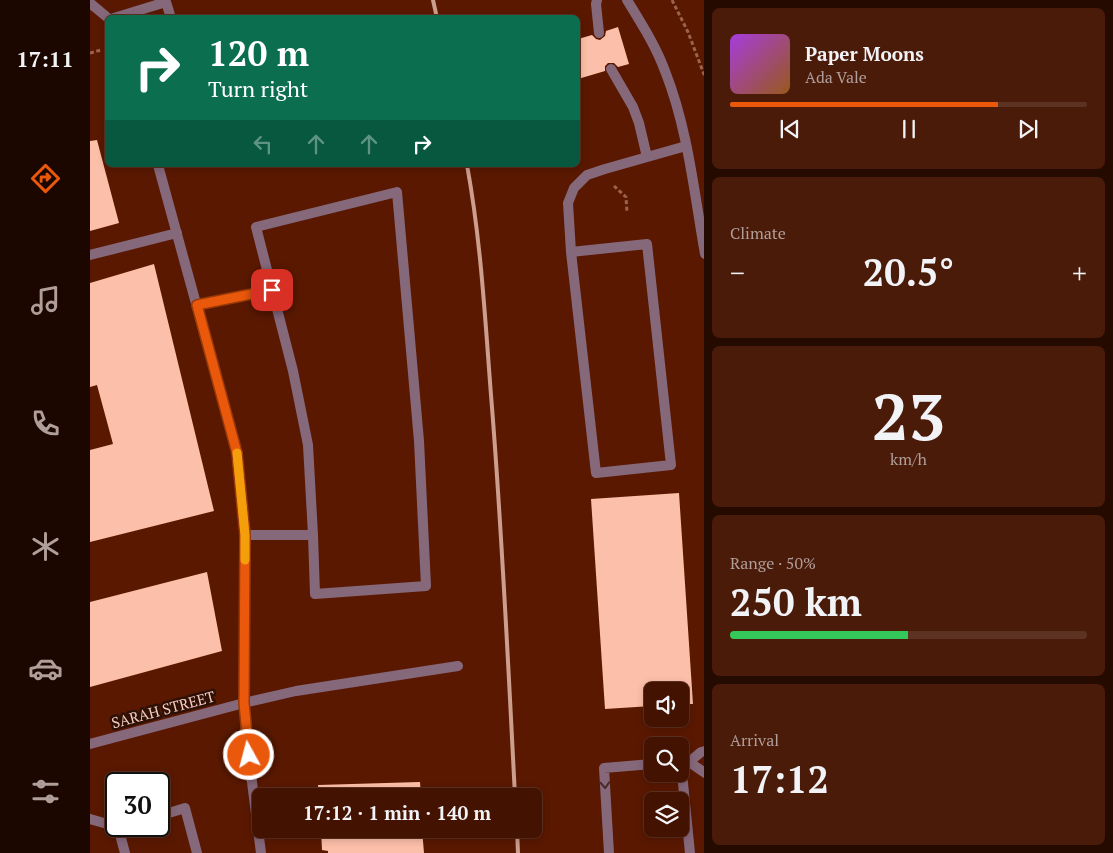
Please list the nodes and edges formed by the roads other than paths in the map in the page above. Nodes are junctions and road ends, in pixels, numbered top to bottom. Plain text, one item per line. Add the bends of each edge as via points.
1 (597, 0) edge
2 (627, 0) edge
3 (90, 3) edge
4 (124, 15) edge
5 (170, 15) edge
6 (105, 16) edge
7 (599, 33) dead end
8 (611, 70) dead end
9 (686, 146) junction
10 (647, 157) junction
11 (159, 167) edge
12 (177, 233) junction
13 (571, 252) junction
14 (704, 254) edge
15 (90, 255) edge
16 (272, 290) junction
17 (197, 305) junction
18 (245, 535) junction
19 (313, 535) junction
20 (458, 666) dead end
21 (244, 703) junction
22 (90, 744) edge
23 (704, 751) edge
24 (689, 760) edge
25 (644, 765) edge
26 (689, 765) edge
27 (704, 772) edge
28 (685, 782) edge
29 (170, 813) edge
30 (90, 819) edge
31 (105, 823) edge
32 (122, 837) edge
33 (125, 853) edge
34 (197, 853) edge
35 (262, 853) edge
36 (609, 853) edge
37 (690, 853) edge

1 - 7 street
2 - 9 street via 649,35 665,71 681,118
3 - 6 street
4 - 5 street via 166,2
8 - 10 street via 633,107
9 - 10 street
9 - 14 street
10 - 13 street via 587,175 574,188 568,203
11 - 12 street
12 - 15 street
12 - 17 street
13 - 13 street via 596,473 671,465 647,244
16 - 17 street
16 - 19 street via 294,371 308,444
16 - 19 street via 256,227 397,192 419,440 426,586 315,594
17 - 18 street via 237,453
18 - 19 street
18 - 21 street
20 - 21 street, SARAH STREET via 296,691
21 - 22 street, SARAH STREET
21 - 35 street
23 - 24 street
25 -> 36 street via 604,768
26 - 27 street
28 - 37 street
29 - 34 street via 185,808
30 - 31 street
32 - 33 street

